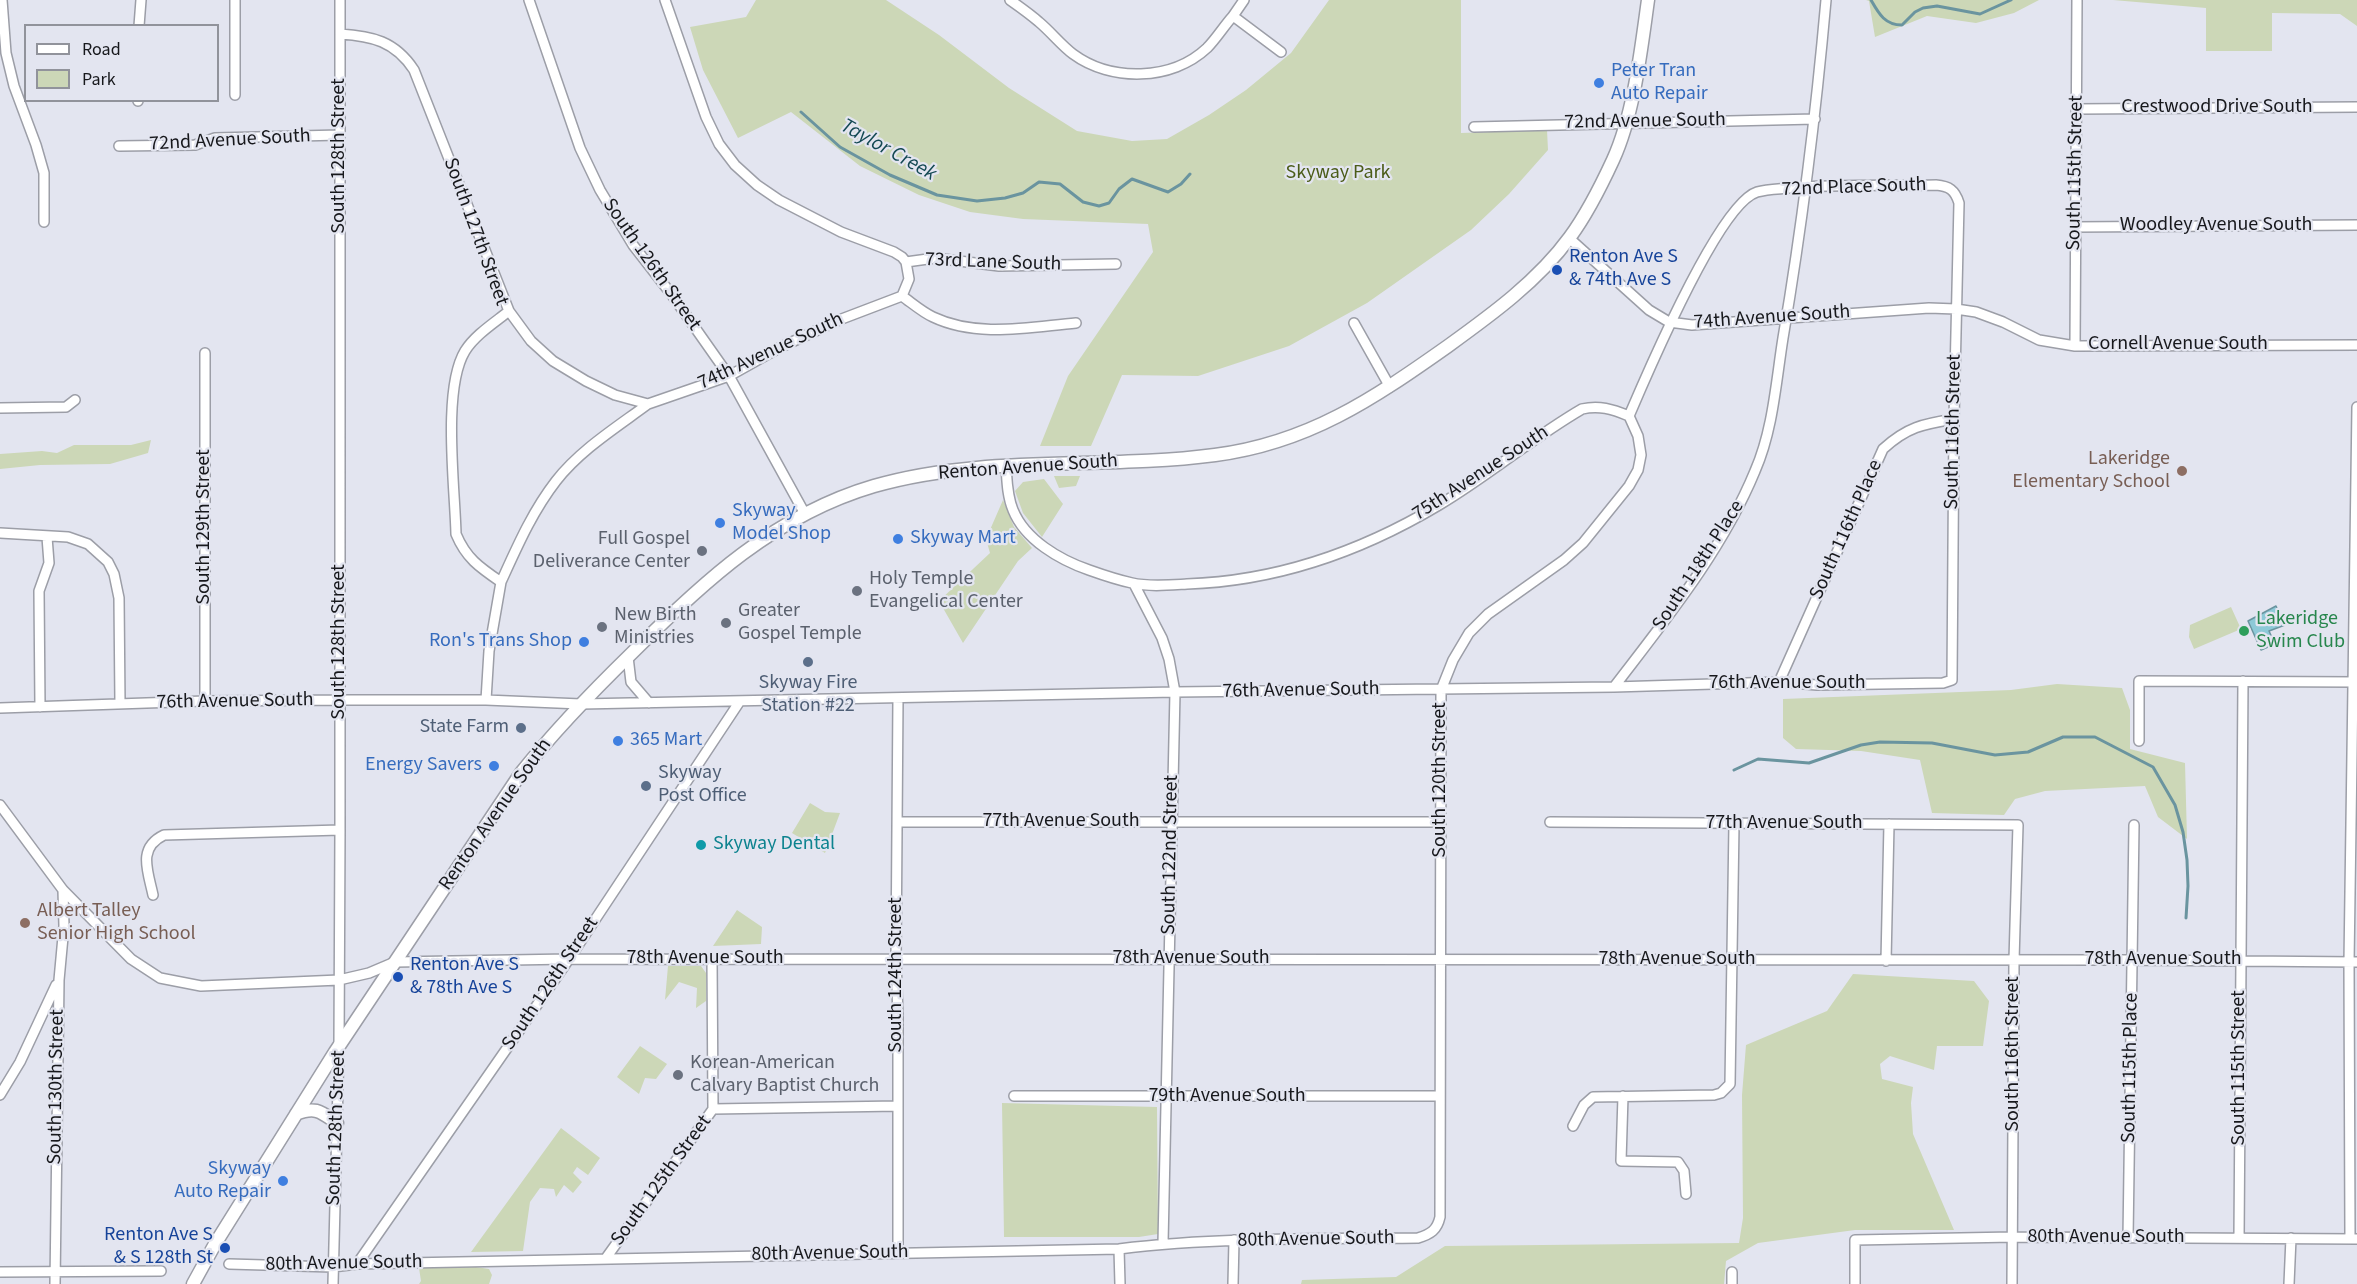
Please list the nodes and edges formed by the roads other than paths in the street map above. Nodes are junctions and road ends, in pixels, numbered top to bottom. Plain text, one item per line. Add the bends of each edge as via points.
1 (2, 0) edge
2 (141, 0) edge
3 (235, 0) edge
4 (340, 0) edge
5 (530, 0) edge
6 (665, 0) edge
7 (1010, 0) edge
8 (1244, 0) edge
9 (1647, 0) edge
10 (1826, 0) edge
11 (2077, 0) edge
12 (1233, 16) junction
13 (139, 24) edge
14 (340, 34) junction
15 (1281, 52) dead end
16 (235, 95) dead end
17 (2357, 107) edge
18 (2077, 109) junction
19 (1815, 119) junction
20 (1626, 122) junction
21 (1474, 127) dead end
22 (340, 135) junction
23 (119, 146) dead end
24 (1806, 187) junction
25 (1949, 188) joint
26 (44, 222) dead end
27 (2357, 225) edge
28 (2075, 227) junction
29 (1569, 238) junction
30 (906, 262) junction
31 (1116, 264) dead end
32 (902, 296) junction
33 (1956, 309) junction
34 (508, 311) junction
35 (1786, 317) junction
36 (1669, 322) junction
37 (2003, 322) joint
38 (1076, 323) dead end
39 (1354, 323) dead end
40 (2357, 345) edge
41 (2075, 346) junction
42 (205, 353) dead end
43 (729, 376) junction
44 (1390, 387) junction
45 (75, 400) dead end
46 (648, 404) junction
47 (2357, 407) edge
48 (0, 408) edge
49 (1629, 416) junction
50 (1954, 419) junction
51 (1006, 466) junction
52 (805, 514) junction
53 (0, 533) edge
54 (47, 537) junction
55 (501, 582) junction
56 (1134, 584) junction
57 (627, 657) junction
58 (1952, 680) joint
59 (2243, 681) junction
60 (1779, 682) junction
61 (2355, 682) edge
62 (1614, 687) junction
63 (1441, 690) junction
64 (1175, 692) junction
65 (898, 698) junction
66 (341, 699) junction
67 (486, 700) junction
68 (205, 701) junction
69 (740, 701) junction
70 (649, 703) junction
71 (120, 704) junction
72 (580, 704) junction
73 (40, 707) junction
74 (0, 708) edge
75 (2139, 741) dead end
76 (0, 805) edge
77 (898, 822) junction
78 (1172, 822) junction
79 (1440, 822) junction
80 (1550, 822) dead end
81 (1734, 824) junction
82 (1889, 824) junction
83 (2018, 825) joint
84 (2134, 825) dead end
85 (340, 830) junction
86 (63, 890) junction
87 (153, 895) dead end
88 (569, 959) junction
89 (712, 959) junction
90 (896, 959) junction
91 (1170, 959) junction
92 (1439, 959) junction
93 (2014, 960) junction
94 (2132, 960) junction
95 (1732, 961) junction
96 (1886, 961) junction
97 (2241, 961) junction
98 (395, 962) junction
99 (2353, 962) edge
100 (59, 980) junction
101 (339, 980) junction
102 (339, 1046) junction
103 (0, 1095) edge
104 (1014, 1096) dead end
105 (1440, 1096) junction
106 (1623, 1096) junction
107 (1167, 1097) junction
108 (898, 1106) junction
109 (713, 1109) junction
110 (296, 1114) junction
111 (337, 1123) junction
112 (1574, 1126) dead end
113 (1686, 1194) dead end
114 (1430, 1234) joint
115 (2013, 1237) junction
116 (2128, 1238) junction
117 (2239, 1238) junction
118 (2291, 1238) junction
119 (2353, 1239) edge
120 (1234, 1240) junction
121 (1163, 1244) junction
122 (1119, 1249) junction
123 (898, 1253) junction
124 (606, 1258) junction
125 (229, 1264) dead end
126 (357, 1264) junction
127 (333, 1267) junction
128 (162, 1271) dead end
129 (0, 1272) edge
130 (55, 1272) junction
131 (1732, 1272) dead end
132 (55, 1284) edge
133 (193, 1284) edge
134 (333, 1284) edge
135 (1120, 1284) edge
136 (1233, 1284) edge
137 (1732, 1284) edge
138 (1855, 1284) edge
139 (2012, 1284) edge
140 (2289, 1284) edge

1 - 26 street via 6,53 14,86 44,172
2 - 13 street
3 - 16 street
4 - 14 street, South 128th Street
5 - 43 street, South 126th Street via 580,148 600,190 633,245
6 - 30 street via 706,117 735,165 779,200 841,232 894,252
7 - 12 street via 1094,66 1136,74 1176,67 1190,60 1207,48
8 - 12 street
9 - 20 main road, Renton Avenue South
10 - 19 street
11 - 18 street, South 115th Street
12 - 15 street
14 - 22 street, South 128th Street
14 - 34 street, South 127th Street via 368,36 386,43 401,53 414,70
17 - 18 street, Crestwood Drive South
18 - 28 street, South 115th Street
19 - 20 street, 72nd Avenue South
19 - 24 street
20 - 21 street, 72nd Avenue South
20 - 29 main road, Renton Avenue South via 1596,195
22 - 23 street, 72nd Avenue South via 214,138 195,145
22 - 66 street, South 128th Street
24 - 25 street, 72nd Place South
24 - 35 street, South 118th Place
24 - 36 street, 72nd Place South via 1758,191 1746,197 1730,216
25 - 33 street, South 116th Street via 1959,203
27 - 28 street, Woodley Avenue South
28 - 41 street, South 115th Street
29 - 36 street, 74th Avenue South via 1649,310
29 - 44 main road, Renton Avenue South via 1502,308
30 - 31 street, 73rd Lane South via 935,258 999,266
30 - 32 street via 909,279
32 - 38 street via 930,316 968,328 993,330
32 - 43 street, 74th Avenue South via 778,348
33 - 35 street, 74th Avenue South
33 - 37 street, 74th Avenue South
33 - 50 street, South 116th Street
34 - 46 street via 553,361 615,395
34 - 55 street, South 127th Street via 479,334 465,352 452,406 456,534 463,551
35 - 36 street, 74th Avenue South via 1692,325
35 - 62 street, South 118th Place via 1766,441 1744,498 1685,593
36 - 49 street
37 - 41 street, Cornell Avenue South via 2039,340
39 - 44 street
40 - 41 street, Cornell Avenue South
42 - 68 street, South 129th Street
43 - 46 street, 74th Avenue South
43 - 52 street, South 126th Street
44 - 51 main road, Renton Avenue South via 1315,428 1242,450 1188,458
45 - 48 street via 66,407
46 - 55 street, 74th Avenue South via 557,480 524,530
47 - 61 street
49 - 56 street, 75th Avenue South via 1595,406 1582,409 1440,505 1364,544 1308,564 1217,583
49 - 63 street, South 120th Street via 1641,455 1629,486 1564,560 1488,614 1469,633 1460,644
50 - 58 street, South 116th Street
50 - 60 street, South 116th Place via 1906,430 1883,449
51 - 52 main road, Renton Avenue South via 946,471 873,487
51 - 56 street, 75th Avenue South via 1013,512 1040,544 1074,565
52 - 57 main road, Renton Avenue South via 722,567
53 - 54 street
54 - 71 street via 80,540 97,551 114,574 119,598
54 - 73 street via 49,563 39,591
55 - 67 street via 489,651
56 - 64 street, South 122nd Street via 1162,638
57 - 70 street via 631,682
57 - 72 main road, Renton Avenue South
58 - 60 street, 76th Avenue South via 1817,685
59 - 61 street
59 - 75 street via 2139,681
59 - 97 street, South 115th Street
60 - 62 street, 76th Avenue South
61 - 99 street
62 - 63 street, 76th Avenue South
63 - 64 street, 76th Avenue South
63 - 79 street, South 120th Street
64 - 65 street, 76th Avenue South
64 - 78 street, South 122nd Street
65 - 69 street, 76th Avenue South
65 - 77 street, South 124th Street
66 - 67 street, 76th Avenue South
66 - 68 street, 76th Avenue South
66 - 85 street, South 128th Street
67 - 72 street, 76th Avenue South
68 - 71 street, 76th Avenue South
69 - 70 street, 76th Avenue South
69 - 88 street, South 126th Street
70 - 72 street, 76th Avenue South
71 - 73 street, 76th Avenue South
72 - 98 main road, Renton Avenue South via 521,773
73 - 74 street, 76th Avenue South
76 - 86 street, 78th Avenue South
77 - 78 street, 77th Avenue South
77 - 90 street, South 124th Street
78 - 79 street, 77th Avenue South
78 - 91 street, South 122nd Street
79 - 92 street, South 120th Street
80 - 81 street, 77th Avenue South
81 - 82 street, 77th Avenue South
81 - 95 street
82 - 83 street, 77th Avenue South
82 - 96 street
83 - 93 street, South 116th Street
84 - 94 street, South 115th Place
85 - 87 street via 164,834 147,849
85 - 101 street, South 128th Street
86 - 100 street, South 130th Street
86 - 101 street, 78th Avenue South via 131,959 160,978 201,986
88 - 89 street, 78th Avenue South
88 - 98 street, 78th Avenue South
88 - 126 street, South 126th Street
89 - 90 street, 78th Avenue South
89 - 109 street, South 125th Street
90 - 91 street, 78th Avenue South
90 - 108 street, South 124th Street
91 - 92 street, 78th Avenue South
91 - 107 street, South 122nd Street
92 - 95 street, 78th Avenue South
92 - 105 street, South 120th Street
93 - 94 street, 78th Avenue South
93 - 96 street, 78th Avenue South
93 - 115 street, South 116th Street
94 - 97 street, 78th Avenue South
94 - 116 street, South 115th Place
95 - 96 street, 78th Avenue South
95 - 106 street via 1731,1079 1726,1089 1714,1095
97 - 99 street, 78th Avenue South
97 - 117 street, South 115th Street
98 - 101 street, 78th Avenue South
98 - 102 main road, Renton Avenue South
99 - 119 street
100 - 103 street
100 - 130 street, South 130th Street
101 - 102 street, South 128th Street
102 - 110 main road, Renton Avenue South
102 - 111 street, South 128th Street
104 - 107 street, 79th Avenue South
105 - 107 street, 79th Avenue South
105 - 114 street, South 120th Street via 1440,1217
106 - 112 street via 1590,1099
106 - 113 street via 1621,1161 1678,1162 1684,1172
107 - 121 street, South 122nd Street
108 - 109 street
108 - 123 street, South 124th Street
109 - 124 street, South 125th Street
110 - 111 main road via 309,1109
110 - 133 main road, Renton Avenue South
111 - 127 street, South 128th Street
114 - 120 street, 80th Avenue South via 1418,1238
115 - 116 street, 80th Avenue South
115 - 138 street, 80th Avenue South via 1855,1240
115 - 139 street, South 116th Street
116 - 117 street, 80th Avenue South
117 - 118 street, 80th Avenue South
118 - 119 street, 80th Avenue South
118 - 140 street
120 - 121 street, 80th Avenue South
120 - 136 street
121 - 122 street, 80th Avenue South
122 - 123 street, 80th Avenue South
122 - 135 street
123 - 124 street, 80th Avenue South
124 - 126 street, 80th Avenue South
125 - 127 street, 80th Avenue South
126 - 127 street, 80th Avenue South
127 - 134 street, South 128th Street
128 - 130 street
129 - 130 street
130 - 132 street, South 130th Street
131 - 137 street

